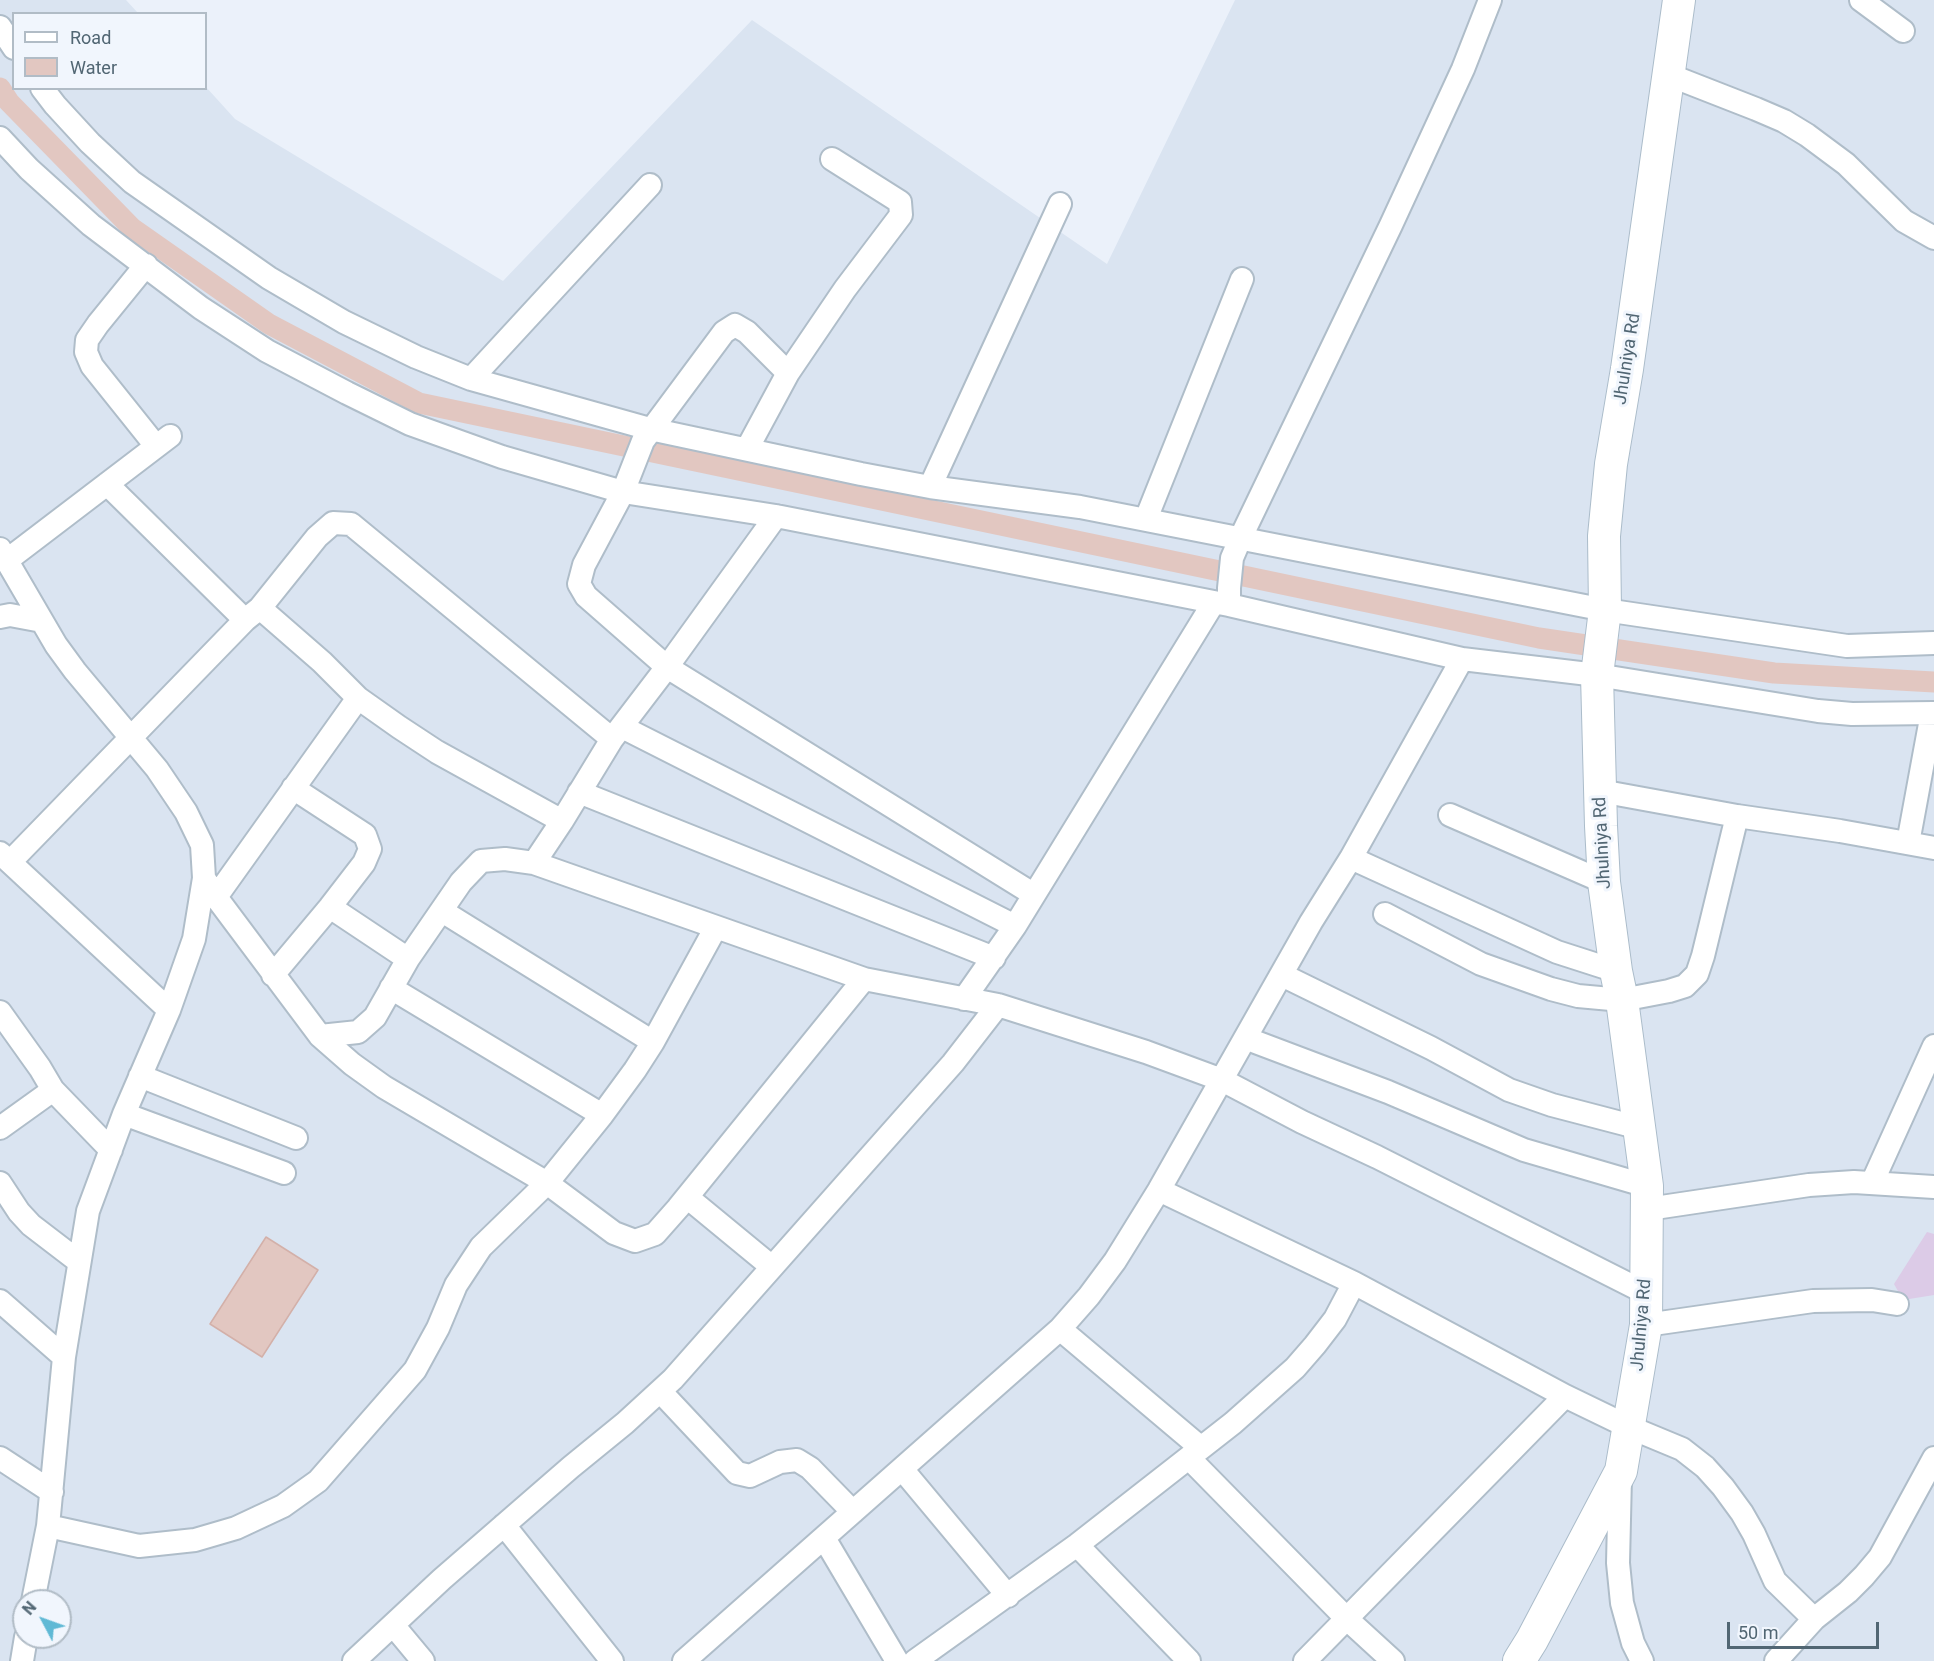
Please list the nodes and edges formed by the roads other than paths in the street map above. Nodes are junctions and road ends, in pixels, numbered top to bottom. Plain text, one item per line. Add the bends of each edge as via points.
1 (1490, 0) edge
2 (1678, 0) edge
3 (1861, 0) edge
4 (0, 27) edge
5 (1903, 31) dead end
6 (12, 45) edge
7 (1669, 75) junction
8 (44, 90) edge
9 (0, 138) edge
10 (832, 159) dead end
11 (650, 184) dead end
12 (1060, 204) dead end
13 (1934, 238) edge
14 (146, 265) junction
15 (1242, 279) dead end
16 (788, 373) junction
17 (471, 379) junction
18 (646, 435) junction
19 (747, 449) junction
20 (107, 484) junction
21 (625, 484) junction
22 (930, 487) junction
23 (776, 516) junction
24 (1146, 519) junction
25 (1236, 547) junction
26 (3, 555) edge
27 (1224, 598) junction
28 (253, 614) junction
29 (0, 617) edge
30 (42, 621) junction
31 (1934, 643) edge
32 (1601, 644) junction
33 (1462, 659) junction
34 (667, 668) junction
35 (358, 698) junction
36 (1933, 713) edge
37 (617, 733) junction
38 (132, 738) junction
39 (293, 788) junction
40 (1600, 791) junction
41 (579, 792) junction
42 (1450, 815) dead end
43 (1737, 816) junction
44 (562, 821) junction
45 (1908, 843) junction
46 (1934, 848) edge
47 (5, 858) edge
48 (1351, 858) junction
49 (534, 863) junction
50 (204, 878) junction
51 (1604, 882) junction
52 (1033, 894) junction
53 (216, 897) junction
54 (330, 907) junction
55 (442, 911) junction
56 (1385, 914) dead end
57 (1015, 926) junction
58 (716, 927) junction
59 (408, 958) junction
60 (994, 958) junction
61 (273, 975) junction
62 (1282, 975) junction
63 (864, 979) junction
64 (1619, 986) junction
65 (391, 988) junction
66 (964, 999) junction
67 (999, 1005) junction
68 (169, 1010) junction
69 (0, 1012) edge
70 (320, 1036) junction
71 (1245, 1038) junction
72 (654, 1042) junction
73 (1934, 1046) edge
74 (140, 1076) junction
75 (1222, 1080) junction
76 (53, 1090) junction
77 (124, 1114) junction
78 (602, 1115) junction
79 (0, 1128) edge
80 (1640, 1128) junction
81 (296, 1138) dead end
82 (111, 1150) junction
83 (284, 1173) dead end
84 (0, 1183) edge
85 (547, 1183) junction
86 (1872, 1183) junction
87 (1934, 1187) edge
88 (1159, 1190) junction
89 (687, 1197) junction
90 (1647, 1198) junction
91 (78, 1261) junction
92 (772, 1267) junction
93 (1354, 1283) junction
94 (1646, 1293) junction
95 (0, 1301) edge
96 (1897, 1304) dead end
97 (1646, 1325) junction
98 (1060, 1329) junction
99 (64, 1357) junction
100 (660, 1391) junction
101 (1565, 1396) junction
102 (1629, 1427) junction
103 (1195, 1453) junction
104 (0, 1458) edge
105 (1934, 1458) edge
106 (902, 1469) junction
107 (1621, 1471) junction
108 (52, 1492) junction
109 (853, 1512) junction
110 (504, 1525) junction
111 (48, 1526) junction
112 (824, 1538) junction
113 (1077, 1545) junction
114 (35, 1589) edge
115 (1008, 1596) junction
116 (1347, 1619) junction
117 (1814, 1619) junction
118 (393, 1625) junction
119 (354, 1661) edge
120 (423, 1661) edge
121 (612, 1661) edge
122 (684, 1661) edge
123 (897, 1661) edge
124 (915, 1661) edge
125 (1189, 1661) edge
126 (1305, 1661) edge
127 (1393, 1661) edge
128 (1519, 1661) edge
129 (1642, 1661) edge
130 (1776, 1661) edge

1 - 25 street via 1463,69 1391,225
2 - 7 street, Jhulniya Rd
3 - 5 street
4 - 6 street
7 - 13 street via 1784,121 1807,135 1846,164 1904,221
7 - 32 street, Jhulniya Rd via 1611,464
8 - 17 street via 132,182 269,278 344,322
9 - 14 street via 91,225
10 - 16 street via 900,202 901,215
11 - 17 street
12 - 22 street
14 - 20 street via 98,324 87,340 86,352 92,366 163,441
14 - 21 street via 201,308 267,351 400,419 502,458
15 - 24 street
16 - 18 street via 735,325 724,332
16 - 19 street
17 - 18 street
18 - 19 street
18 - 21 street
19 - 22 street
20 - 26 street
20 - 28 street
21 - 23 street
21 - 34 street via 584,565 579,584 586,596
22 - 24 street
23 - 27 street
23 - 34 street
24 - 25 street
25 - 27 street
25 - 32 street
26 - 30 street
27 - 33 street
27 - 52 street
28 - 35 street via 322,662
28 - 37 street via 317,537 333,523 351,524
28 - 38 street
29 - 30 street
30 - 38 street via 75,671
31 - 32 street
32 - 33 street
32 - 36 street via 1818,711
32 - 40 street, Jhulniya Rd
33 - 48 street
34 - 37 street
34 - 52 street
35 - 39 street
35 - 44 street via 437,752
36 - 45 street
37 - 41 street
37 - 57 street
38 - 47 street
38 - 50 street via 186,812 202,844
39 - 53 street
39 - 54 street via 365,835 370,849 364,863
40 - 43 street
40 - 51 street, Jhulniya Rd
41 - 44 street
41 - 60 street
42 - 51 street
43 - 45 street
43 - 64 street via 1697,974 1685,986
44 - 49 street
45 - 46 street
47 - 68 street
48 - 62 street
48 - 64 street via 1557,952
49 - 55 street via 481,861
49 - 58 street
50 - 53 street
50 - 68 street via 194,939
51 - 64 street, Jhulniya Rd
52 - 57 street
53 - 61 street
54 - 59 street
54 - 61 street
55 - 59 street
55 - 72 street
56 - 64 street via 1481,964 1551,989 1578,996
57 - 60 street
58 - 63 street
58 - 72 street
59 - 65 street
60 - 66 street
61 - 70 street
62 - 71 street
62 - 80 street via 1509,1090
63 - 66 street
63 - 89 street
64 - 80 street, Jhulniya Rd
65 - 70 street via 375,1017 358,1032
65 - 78 street
66 - 67 street
67 - 75 street
67 - 92 street via 953,1063
68 - 74 street
69 - 76 street
70 - 85 street via 384,1088
71 - 75 street
71 - 90 street via 1397,1095
72 - 78 street
73 - 86 street
74 - 77 street
74 - 81 street
75 - 88 street
75 - 94 street
76 - 79 street
76 - 82 street
77 - 82 street
77 - 83 street
78 - 85 street
80 - 90 street, Jhulniya Rd
82 - 91 street via 88,1211
84 - 91 street via 32,1225
85 - 89 street via 615,1233 635,1241 655,1234
85 - 111 street via 481,1248 456,1285 415,1370 318,1481 283,1506 236,1528 195,1540 140,1546
86 - 87 street
86 - 90 street
88 - 93 street
88 - 98 street via 1115,1261
89 - 92 street
90 - 94 street, Jhulniya Rd
91 - 99 street
92 - 100 street
93 - 101 street
93 - 103 street via 1335,1319 1295,1368
94 - 97 street, Jhulniya Rd
95 - 99 street
96 - 97 street via 1872,1300 1813,1301
97 - 102 street, Jhulniya Rd
98 - 103 street
98 - 106 street
99 - 108 street
100 - 109 street via 737,1473 750,1476 780,1462 797,1460
100 - 110 street
101 - 102 street
101 - 116 street
102 - 107 street, Jhulniya Rd
102 - 117 street via 1682,1449 1705,1467 1742,1513 1775,1581
103 - 113 street
103 - 116 street
104 - 108 street
105 - 117 street via 1880,1557 1848,1592
106 - 109 street
106 - 115 street
107 - 128 street, Jhulniya Rd
107 - 129 street via 1618,1563 1622,1603
108 - 111 street
109 - 112 street
110 - 118 street
110 - 121 street
111 - 114 street
112 - 122 street
112 - 123 street
113 - 115 street
113 - 125 street
115 - 124 street
116 - 126 street
116 - 127 street
117 - 130 street
118 - 119 street
118 - 120 street

